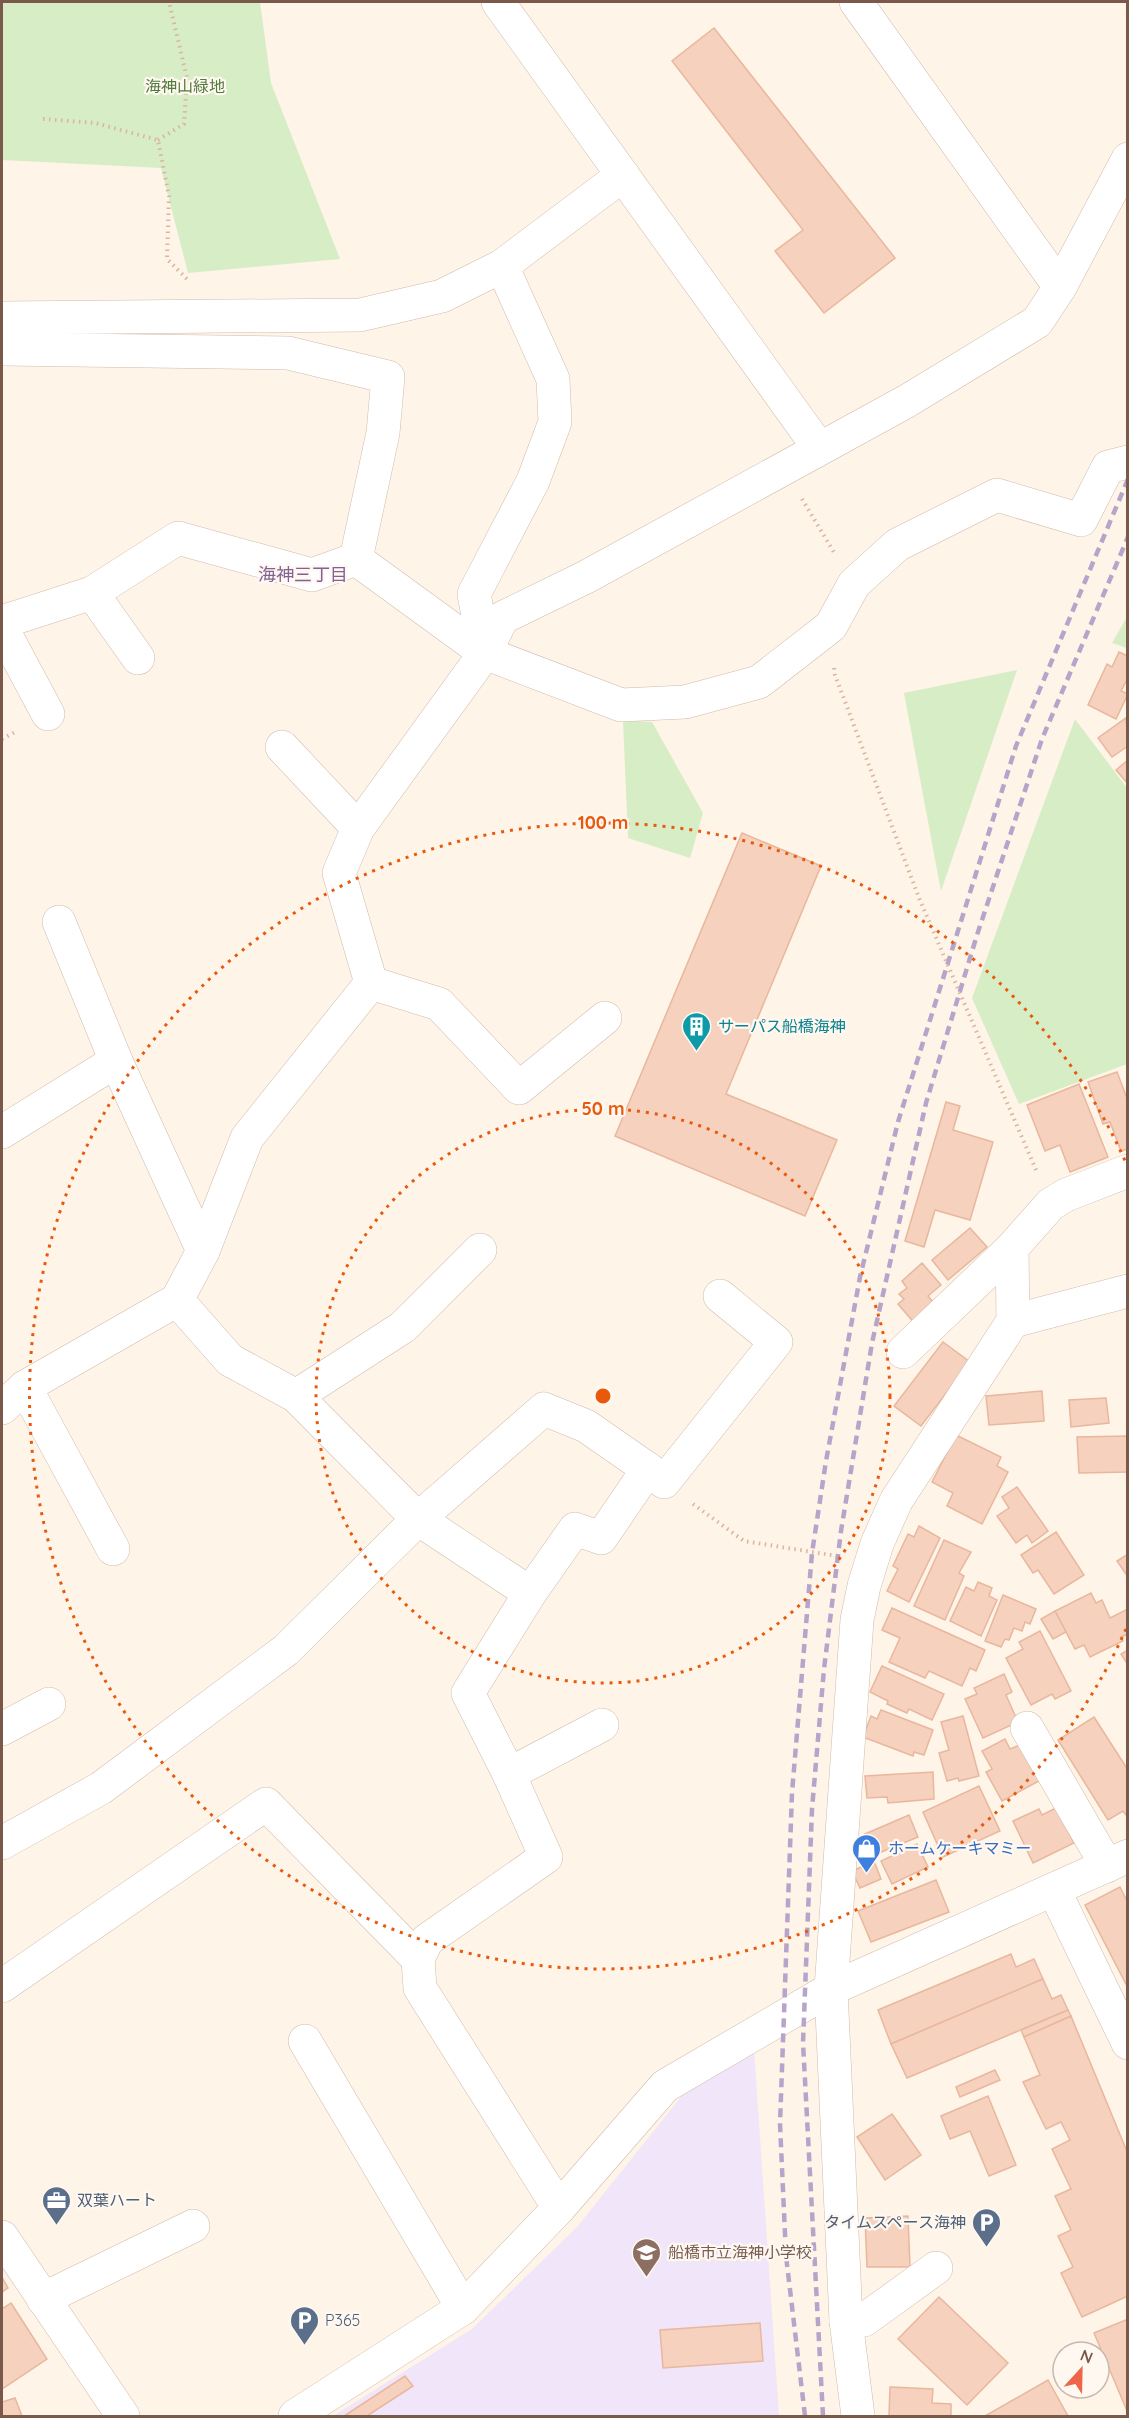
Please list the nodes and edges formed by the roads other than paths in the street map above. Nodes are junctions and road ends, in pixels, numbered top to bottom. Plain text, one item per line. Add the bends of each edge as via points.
1 (498, 2) edge
2 (856, 2) edge
3 (1128, 159) edge
4 (623, 176) junction
5 (502, 266) junction
6 (1060, 287) junction
7 (2, 318) edge
8 (2, 349) edge
9 (819, 448) junction
10 (1128, 462) edge
11 (356, 560) junction
12 (92, 593) junction
13 (2, 622) edge
14 (2, 628) edge
15 (485, 652) junction
16 (138, 658) dead end
17 (48, 714) dead end
18 (282, 747) dead end
19 (358, 828) junction
20 (59, 922) dead end
21 (371, 983) junction
22 (605, 1018) dead end
23 (116, 1061) junction
24 (2, 1132) edge
25 (1128, 1171) edge
26 (1012, 1248) junction
27 (480, 1250) dead end
28 (203, 1251) junction
29 (1128, 1291) edge
30 (720, 1296) dead end
31 (177, 1300) junction
32 (1013, 1321) junction
33 (903, 1352) dead end
34 (26, 1387) junction
35 (296, 1396) junction
36 (2, 1408) edge
37 (656, 1476) junction
38 (418, 1519) junction
39 (113, 1549) dead end
40 (530, 1593) junction
41 (49, 1704) dead end
42 (602, 1725) dead end
43 (1027, 1728) dead end
44 (2, 1729) edge
45 (509, 1774) junction
46 (2, 1844) edge
47 (1117, 1861) edge
48 (1054, 1890) junction
49 (418, 1959) junction
50 (2, 1986) edge
51 (831, 1989) junction
52 (305, 2041) dead end
53 (1128, 2043) edge
54 (559, 2208) junction
55 (193, 2226) dead end
56 (2, 2237) edge
57 (936, 2268) dead end
58 (43, 2299) junction
59 (464, 2308) junction
60 (846, 2321) junction
61 (123, 2416) edge
62 (295, 2416) edge
63 (858, 2416) edge

1 - 4 street
2 - 6 street
3 - 6 street
4 - 5 street
4 - 9 street
5 - 7 street via 441,296 360,315
5 - 15 street via 554,379 555,422 533,481 474,594
6 - 9 street via 1037,322 907,401
8 - 11 street via 288,353 388,377 383,433
9 - 15 street via 586,577 502,618
10 - 15 street via 1108,466 1081,520 997,495 897,545 854,584 831,626 759,681 686,702 621,705
11 - 12 street via 312,574 178,538
11 - 15 street
12 - 13 street
12 - 16 street
14 - 17 street
15 - 19 street
18 - 19 street
19 - 21 street via 339,873
20 - 23 street
21 - 22 street via 439,1004 519,1088
21 - 28 street via 247,1138
23 - 24 street
23 - 28 street
25 - 26 street via 1050,1204
26 - 32 street
26 - 33 street
27 - 35 street via 403,1327
28 - 31 street
29 - 32 street
30 - 37 street via 776,1342
31 - 34 street
31 - 35 street via 230,1360
32 - 51 street via 896,1501 864,1586 857,1620
34 - 36 street
34 - 39 street
35 - 38 street
37 - 38 street via 586,1426 544,1409
37 - 40 street via 601,1538 574,1529
38 - 40 street
38 - 46 street via 286,1650 101,1788
40 - 45 street via 468,1693
41 - 44 street
42 - 45 street
43 - 47 street
45 - 49 street via 546,1857 427,1940
47 - 48 street
48 - 51 street
48 - 53 street
49 - 50 street via 266,1804
49 - 54 street via 420,1988
51 - 54 street via 665,2086
51 - 60 street
52 - 59 street
54 - 59 street
55 - 58 street
56 - 58 street
57 - 60 street via 864,2320
58 - 61 street
59 - 62 street
60 - 63 street

